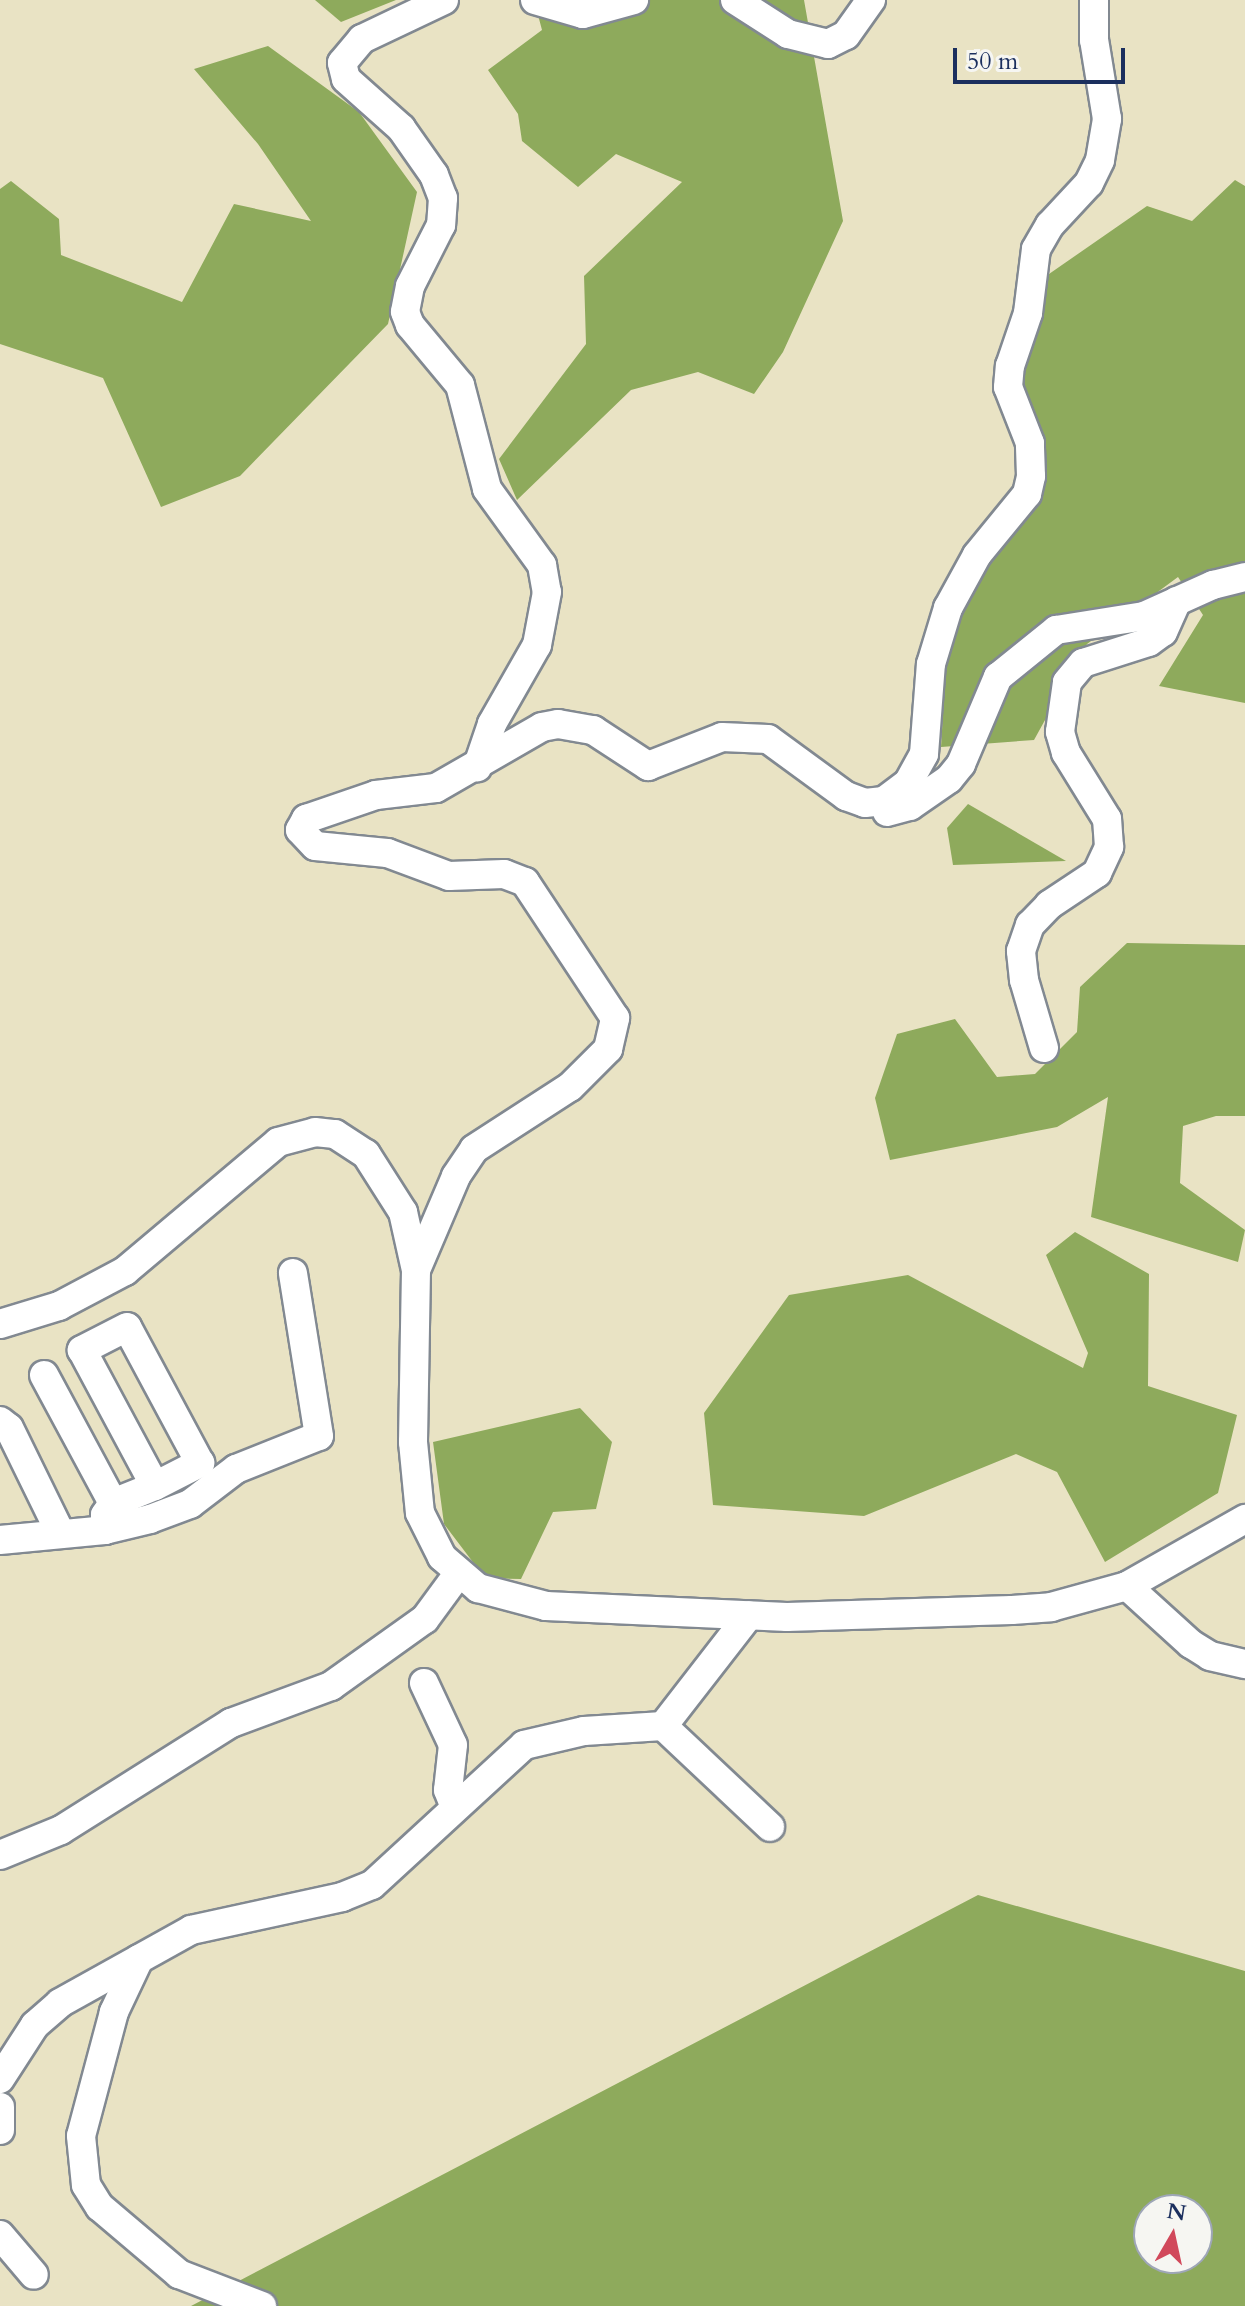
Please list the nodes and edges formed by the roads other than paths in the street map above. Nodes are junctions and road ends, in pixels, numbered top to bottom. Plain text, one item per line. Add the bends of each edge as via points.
1 (444, 0) edge
2 (535, 0) edge
3 (634, 0) edge
4 (735, 0) edge
5 (871, 0) edge
6 (1094, 0) edge
7 (1245, 577) edge
8 (1177, 601) junction
9 (476, 768) junction
10 (865, 803) junction
11 (1044, 1048) dead end
12 (416, 1270) junction
13 (293, 1273) dead end
14 (0, 1324) edge
15 (44, 1375) dead end
16 (0, 1421) edge
17 (155, 1486) junction
18 (109, 1516) junction
19 (1245, 1519) edge
20 (61, 1534) junction
21 (0, 1540) edge
22 (458, 1574) junction
23 (1127, 1586) junction
24 (749, 1615) junction
25 (1245, 1664) edge
26 (424, 1683) dead end
27 (663, 1726) junction
28 (455, 1807) junction
29 (770, 1827) dead end
30 (0, 1855) edge
31 (385, 1874) junction
32 (208, 1943) dead end
33 (139, 1959) junction
34 (0, 2079) edge
35 (0, 2107) edge
36 (0, 2130) edge
37 (0, 2235) edge
38 (34, 2275) dead end
39 (262, 2306) edge

1 - 9 street via 362,39 342,63 346,79 401,128 434,175 443,198 441,225 410,286 405,312 460,385 487,489 542,565 547,592 537,645 492,724
2 - 3 street via 583,14
4 - 5 street via 788,34 828,44 846,35
6 - 10 street via 1094,40 1107,119 1100,160 1089,183 1050,225 1036,249 1028,313 1010,366 1008,387 1033,459 1027,494 977,555 948,608 931,664 918,770 897,793
7 - 8 street
8 - 10 street via 1128,620 1056,630 998,677 961,764 949,779 899,810 885,812
8 - 11 street via 1163,632 1149,642 1083,663 1067,682 1060,732 1066,753 1107,819 1109,847 1097,873 1030,925 1021,951
9 - 10 street via 542,727 558,724 593,730 648,766 722,737 746,735 778,744 836,789
9 - 12 street via 436,788 376,795 317,812 300,830 315,846 387,853 449,876 504,874 525,882 573,962 608,1003 615,1018 614,1034 598,1061 570,1087 474,1149 456,1176
12 - 14 street via 403,1212 379,1168 352,1142 315,1132 278,1142 125,1271 59,1306
12 - 22 street via 417,1489 429,1536
13 - 18 street via 319,1436 236,1469 190,1504
15 - 18 street
16 - 20 street via 9,1428
17 - 17 street via 200,1463 127,1327 82,1350
17 - 18 street
18 - 20 street
19 - 23 street
20 - 21 street
22 - 24 street via 501,1597 546,1606
22 - 30 street via 425,1619 331,1686 231,1723 61,1830
23 - 24 street via 1051,1607 1012,1610
23 - 25 street via 1191,1644 1210,1656
24 - 27 street
26 - 28 street via 453,1745 448,1790
27 - 28 street via 584,1731 524,1745
27 - 29 street
28 - 31 street
31 - 32 street via 379,1895 358,1907
31 - 33 street via 342,1897 217,1921
33 - 34 street via 60,2003 35,2025
33 - 39 street via 114,2012 81,2136 86,2185 100,2207 179,2274
35 - 36 street
37 - 38 street

